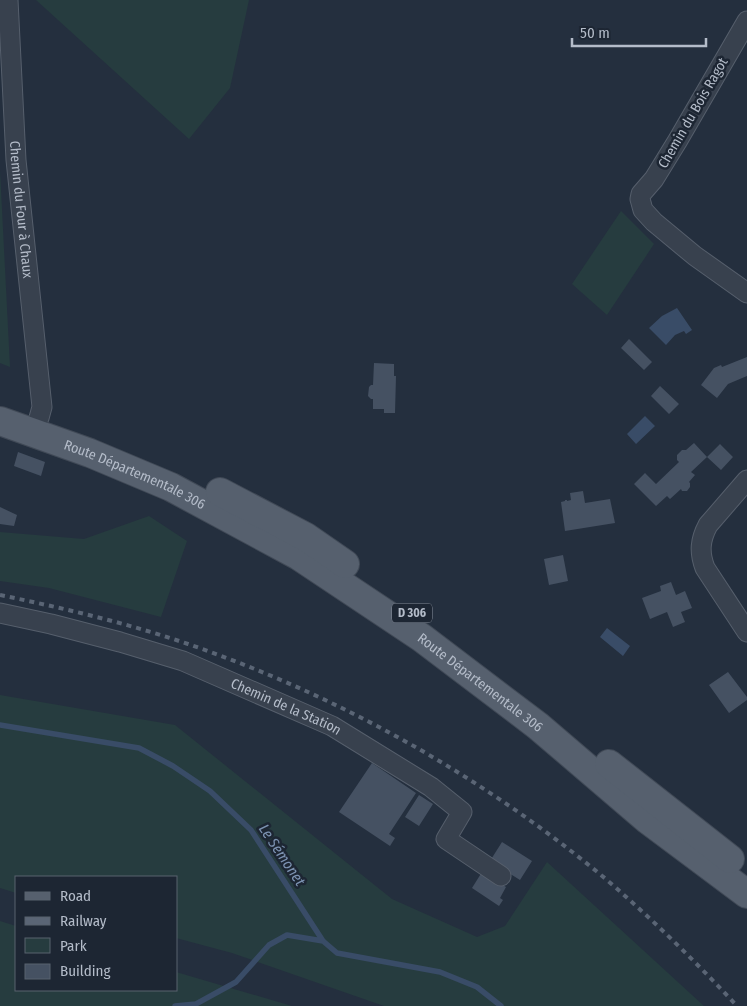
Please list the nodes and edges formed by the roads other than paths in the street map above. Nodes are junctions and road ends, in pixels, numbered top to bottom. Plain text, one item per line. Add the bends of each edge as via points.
1 (8, 0) edge
2 (747, 21) edge
3 (747, 293) edge
4 (0, 404) edge
5 (39, 418) junction
6 (0, 421) edge
7 (747, 480) edge
8 (0, 612) edge
9 (747, 632) edge
10 (747, 872) edge
11 (501, 876) dead end
12 (747, 894) edge

1 - 5 street, Chemin du Four à Chaux via 16,160 42,406
2 - 3 street, Chemin du Bois Ragot via 659,172 640,194 640,204 654,222
4 - 5 main road, Route Départementale 306 / D 306
5 - 10 main road, Route Départementale 306 / D 306 via 177,469 306,537 429,625
6 - 12 main road, Route Départementale 306 / D 306 via 171,486 299,556 422,638 538,726 648,820
7 - 9 street via 708,525 700,550 705,568
8 - 11 street, Chemin de la Station via 77,630 183,661 332,726 431,787 462,812 446,839

